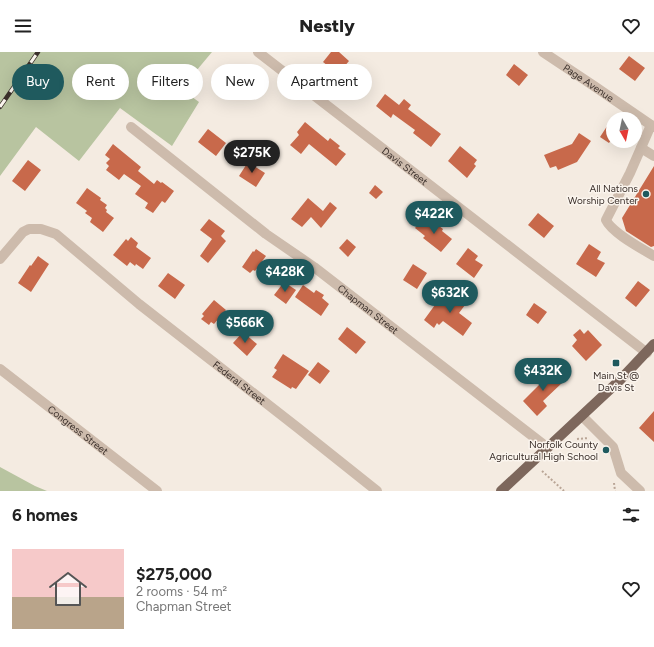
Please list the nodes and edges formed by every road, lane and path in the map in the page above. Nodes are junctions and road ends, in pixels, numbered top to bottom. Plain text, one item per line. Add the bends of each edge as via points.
1 (258, 52) edge
2 (543, 52) edge
3 (653, 126) edge
4 (131, 127) dead end
5 (642, 146) edge
6 (641, 148) joint
7 (654, 156) edge
8 (654, 256) edge
9 (0, 259) edge
10 (654, 344) edge
11 (647, 353) junction
12 (0, 369) edge
13 (582, 416) junction
14 (590, 438) dead end
15 (576, 439) dead end
16 (548, 448) junction
17 (542, 471) dead end
18 (614, 477) dead end
19 (157, 491) edge
20 (377, 491) edge
21 (501, 491) edge
22 (564, 491) edge
23 (615, 491) edge
24 (640, 491) edge

1 - 11 street, Davis Street
2 - 3 street, Page Avenue
3 - 5 street
4 - 16 street, Chapman Street via 266,234 314,267
6 - 7 street
6 - 8 street via 606,220 628,240
9 - 20 street, Federal Street via 23,232 29,229 41,229 56,234 139,304
10 - 11 main road
11 - 13 main road
12 - 19 street, Congress Street
13 - 16 main road
13 - 24 street via 613,447 621,472
14 - 15 path
16 - 21 main road
17 - 22 path
18 - 23 path

